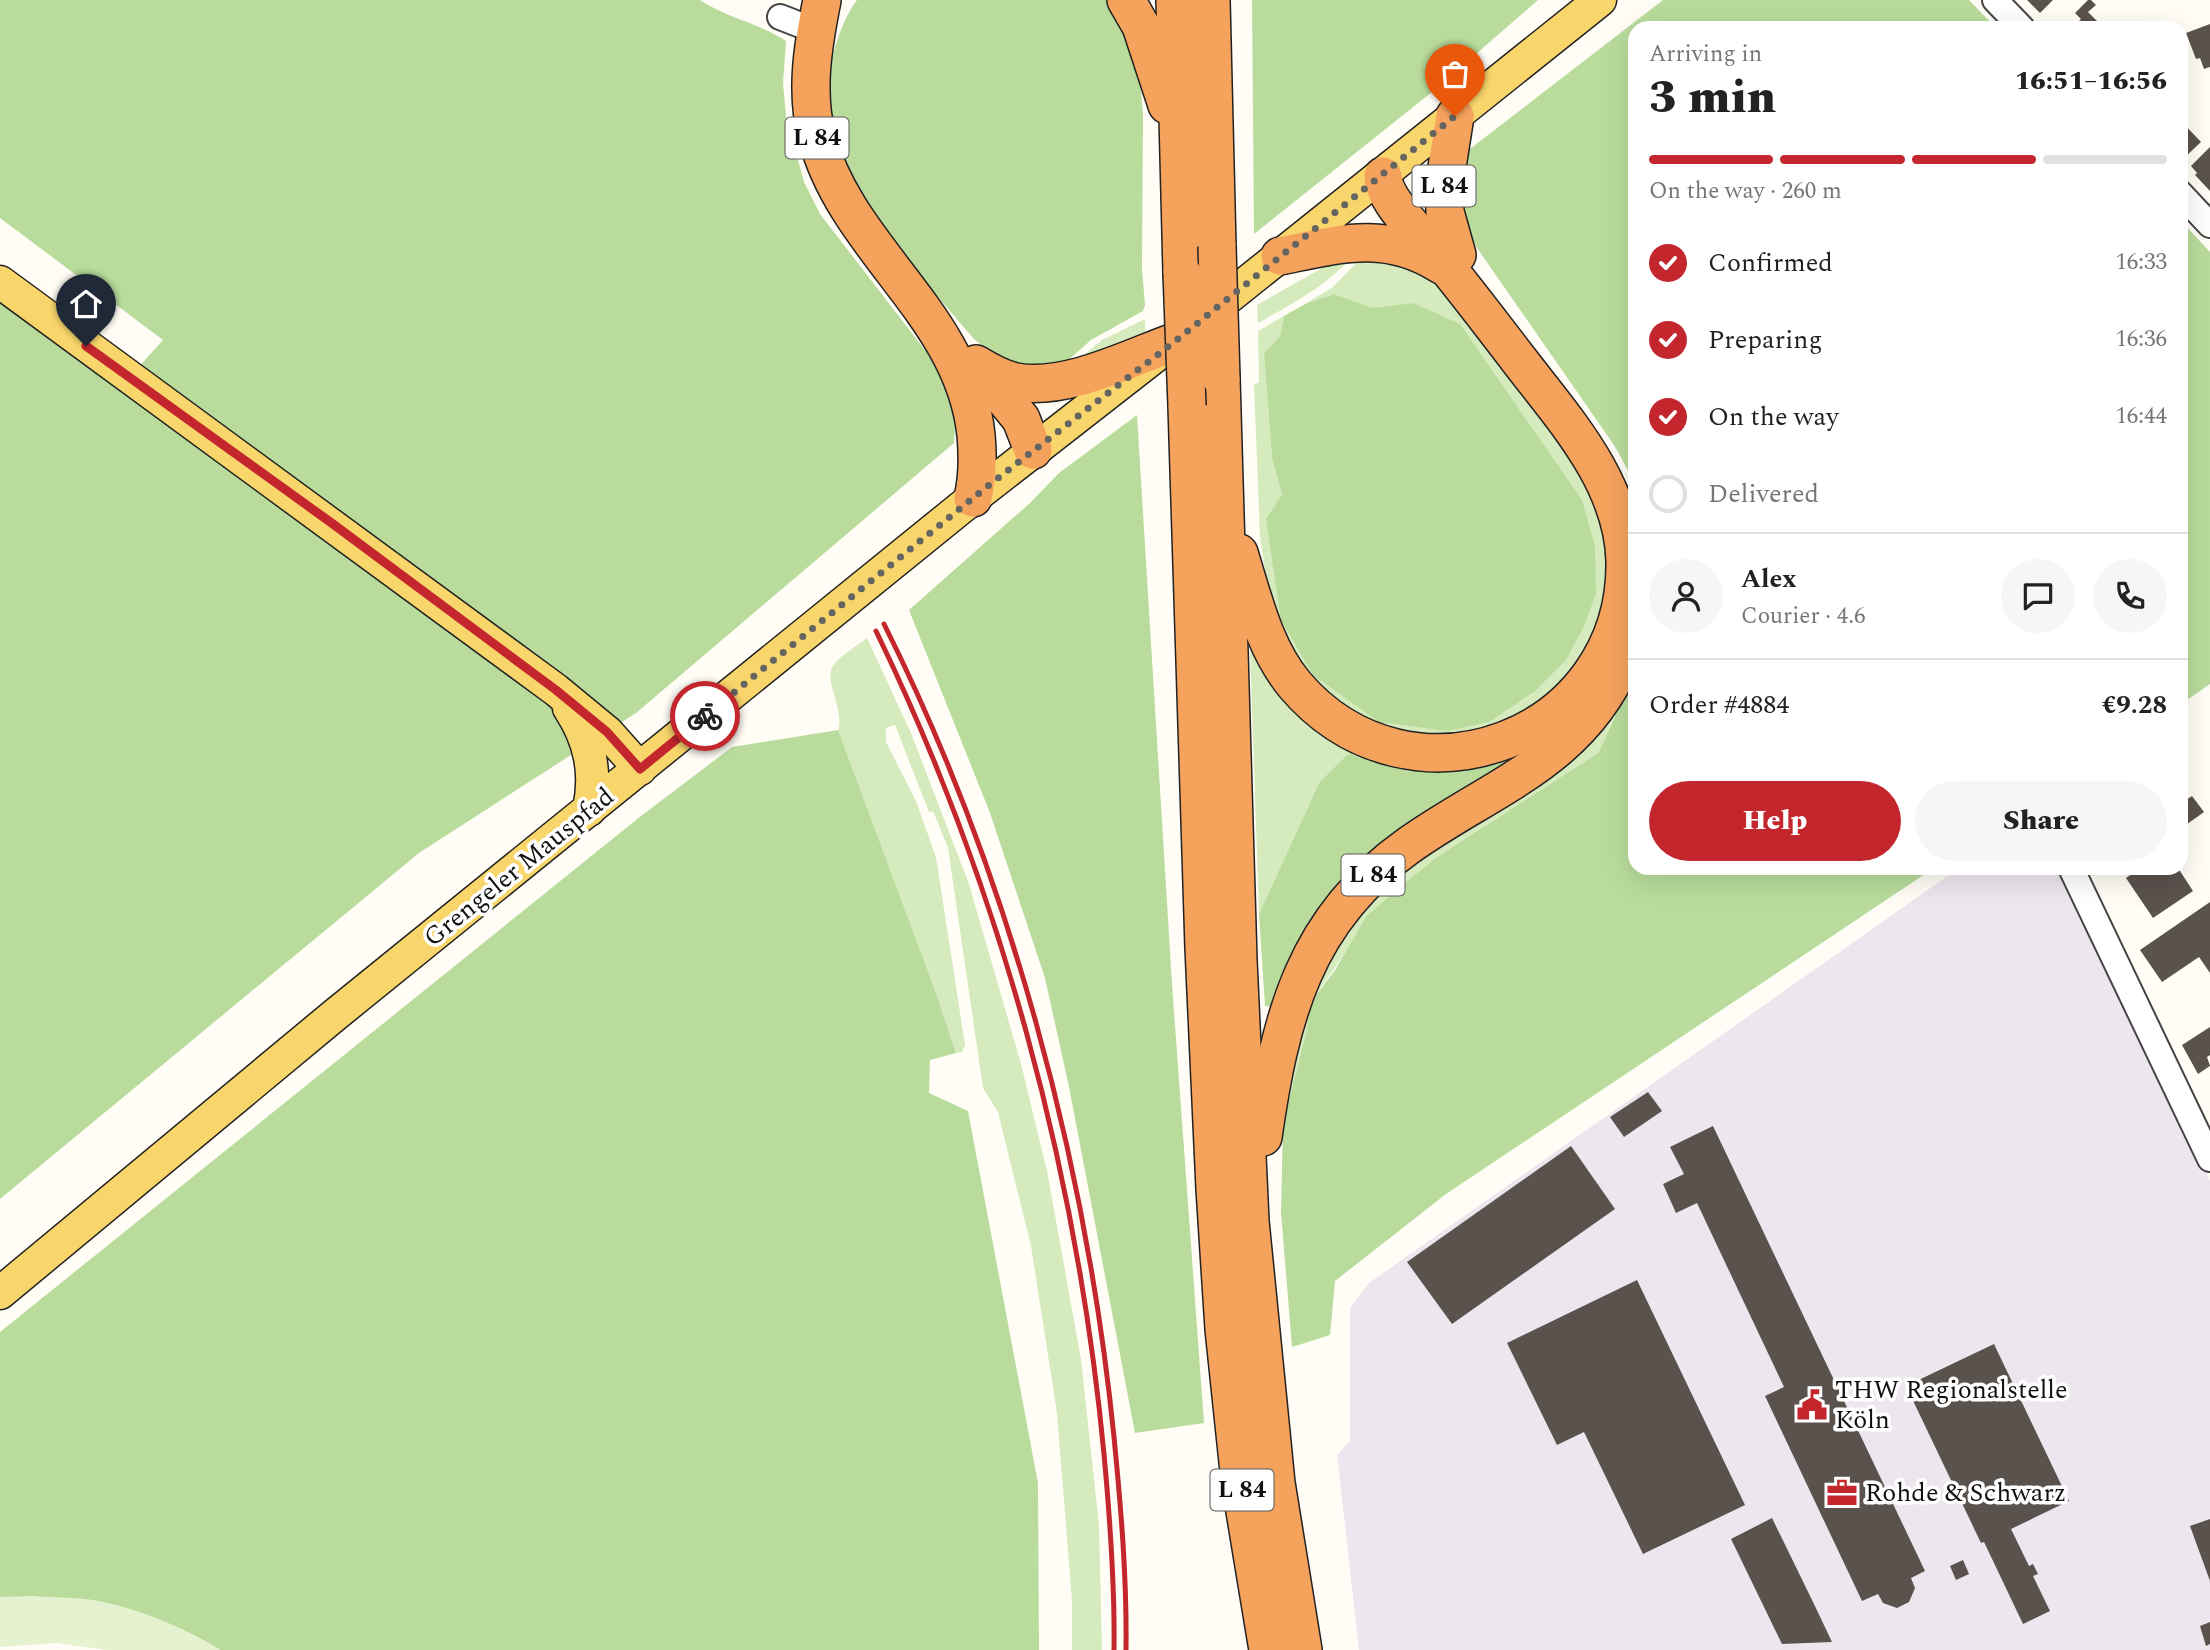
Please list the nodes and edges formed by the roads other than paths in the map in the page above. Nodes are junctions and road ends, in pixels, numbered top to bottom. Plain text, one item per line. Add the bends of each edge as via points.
1 (838, 0) edge
2 (1126, 0) edge
3 (1175, 0) edge
4 (1211, 0) edge
5 (1600, 0) edge
6 (1995, 0) edge
7 (819, 16) edge
8 (780, 17) dead end
9 (2015, 21) edge
10 (1455, 116) junction
11 (1180, 146) junction
12 (1383, 176) junction
13 (2188, 202) edge
14 (2210, 225) edge
15 (1280, 256) junction
16 (1454, 263) junction
17 (0, 282) edge
18 (1174, 342) junction
19 (970, 371) junction
20 (1034, 450) junction
21 (973, 499) junction
22 (1628, 505) edge
23 (1225, 509) junction
24 (1628, 639) edge
25 (556, 690) junction
26 (640, 769) junction
27 (589, 810) junction
28 (2074, 875) edge
29 (2210, 1159) edge
30 (1251, 1221) junction
31 (0, 1293) edge
32 (1268, 1650) edge
33 (1303, 1650) edge

1 - 7 highway, L 84
2 - 11 highway, L 84 via 1141,26
3 - 11 highway, L 84
4 - 23 highway, L 84, bridge
5 - 10 main road, Grengeler Mauspfad
6 - 9 street
7 - 8 street
7 - 19 highway, L 84 via 811,109 827,166 855,217
10 - 12 main road, Grengeler Mauspfad
10 - 16 highway, L 84 via 1444,186
11 - 32 highway, L 84, bridge via 1214,1189 1240,1481
12 - 15 main road, Grengeler Mauspfad
12 - 16 highway, L 84 via 1412,195
13 - 14 street
15 - 16 highway, L 84 via 1339,244 1398,244
15 - 18 main road, Grengeler Mauspfad
16 - 22 highway, L 84 via 1607,456
16 - 23 highway, L 84 via 1606,484 1623,533 1625,562 1618,616 1610,642 1576,692 1527,731 1481,749 1425,753 1363,738 1327,715 1296,686 1275,656
17 - 25 main road
18 - 19 highway via 1084,375 1041,383
18 - 20 main road, Grengeler Mauspfad
19 - 20 highway, L 84 via 999,426
19 - 21 highway, L 84 via 978,474
20 - 21 main road, Grengeler Mauspfad
21 - 26 main road, Grengeler Mauspfad
23 - 30 highway, L 84
24 - 30 highway, L 84 via 1613,683 1577,732 1523,775 1408,845 1380,867 1330,923 1312,952 1284,1022
25 - 26 main road via 607,732
25 - 27 main road via 589,749 593,785
26 - 27 main road, Grengeler Mauspfad
27 - 31 main road, Grengeler Mauspfad
28 - 29 street
30 - 33 highway, L 84 via 1276,1483

